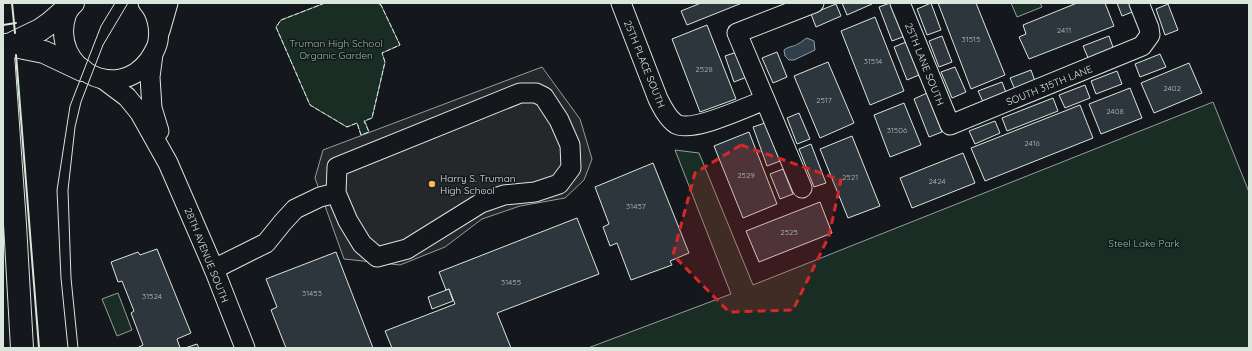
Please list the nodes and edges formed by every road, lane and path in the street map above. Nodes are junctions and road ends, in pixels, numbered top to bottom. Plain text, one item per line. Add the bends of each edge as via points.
1 (73, 3) edge
2 (148, 3) edge
3 (168, 3) edge
4 (621, 3) edge
5 (814, 3) edge
6 (900, 3) edge
7 (1139, 3) edge
8 (159, 34) junction
9 (5, 48) edge
10 (153, 54) junction
11 (82, 70) junction
12 (103, 79) junction
13 (765, 100) junction
14 (950, 125) joint
15 (168, 163) junction
16 (802, 188) dead end
17 (336, 193) junction
18 (214, 269) junction
19 (22, 348) edge
20 (245, 348) edge

1 - 9 highway via 40,30
1 - 11 street via 66,15 63,30 65,46 72,60
2 - 8 street via 157,19
3 - 8 street
4 - 13 street, 25TH PLACE SOUTH via 658,99 675,123 684,126 697,125
5 - 13 street via 737,33
6 - 14 street, 25TH LANE SOUTH
7 - 14 street, SOUTH 315TH LANE via 1150,35 1138,49
8 - 10 street
9 - 11 highway via 44,52
9 - 19 highway
10 - 12 street via 144,66 132,75 118,79
10 - 15 street, 28TH AVENUE SOUTH via 150,77 152,108
11 - 12 street
12 - 15 street, 28TH AVENUE SOUTH via 126,97 140,113
13 - 16 street
15 - 18 street, 28TH AVENUE SOUTH
17 - 17 street via 348,221 362,244 377,256 400,252 481,203 504,195 535,192 559,184 570,168 570,146 559,120 544,96 520,93 337,167
17 - 18 street via 320,197 295,209 266,243
18 - 20 street, 28TH AVENUE SOUTH

